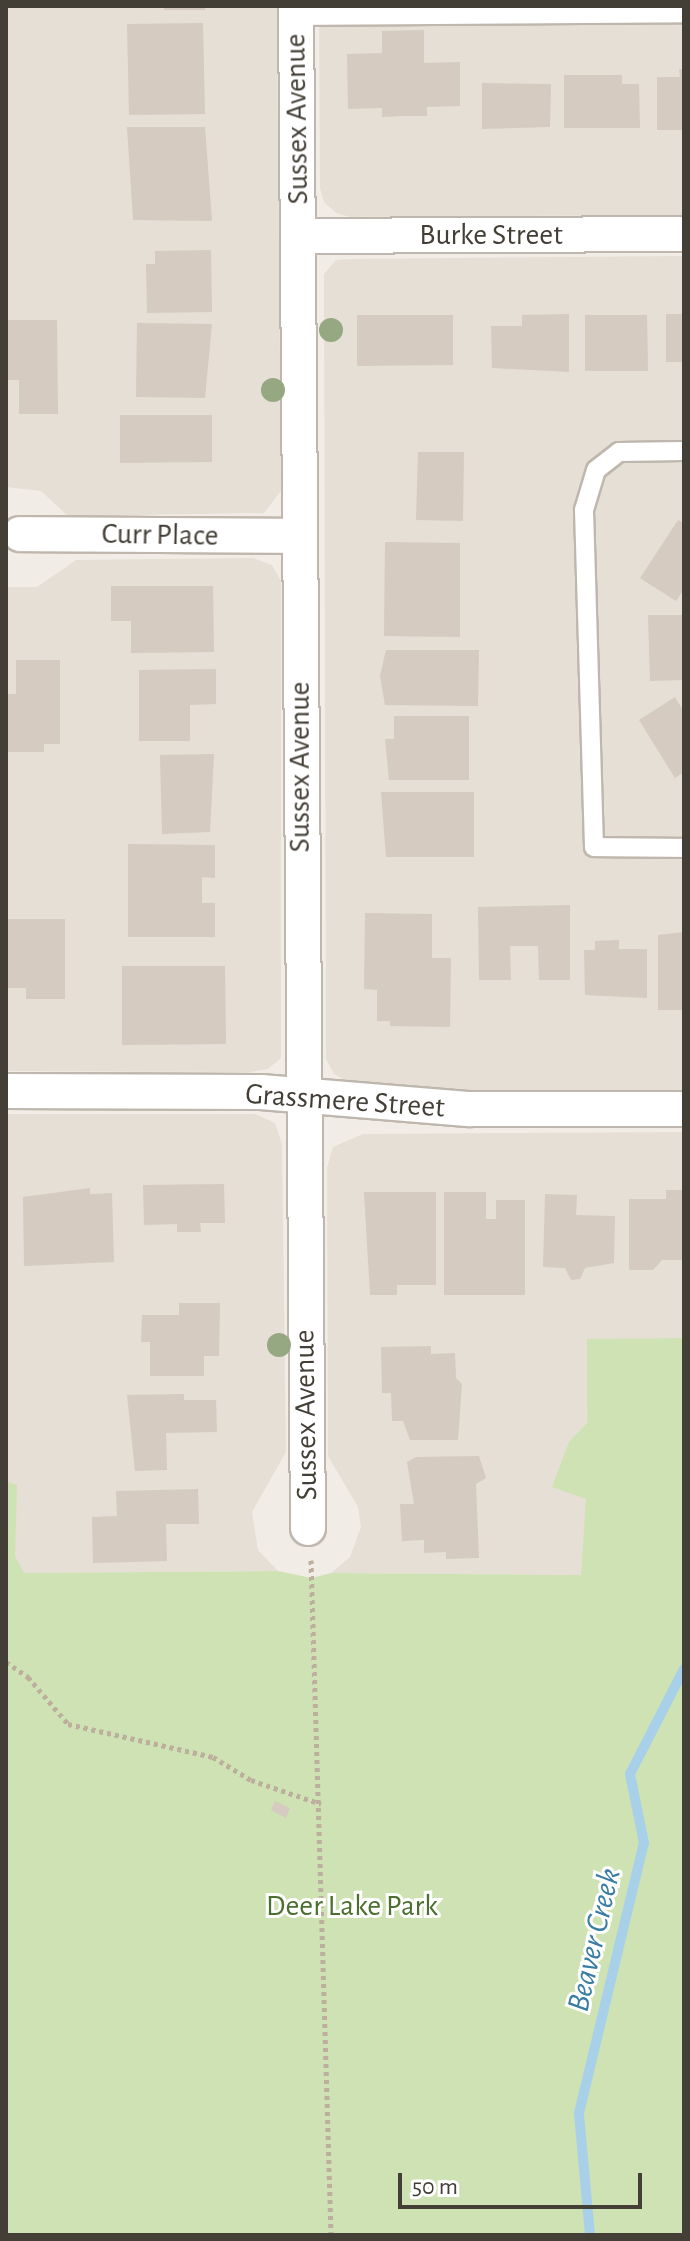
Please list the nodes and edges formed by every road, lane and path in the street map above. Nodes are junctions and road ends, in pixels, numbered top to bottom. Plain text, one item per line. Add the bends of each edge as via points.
1 (296, 11) edge
2 (684, 13) edge
3 (684, 234) edge
4 (299, 236) junction
5 (684, 451) edge
6 (20, 534) dead end
7 (299, 536) junction
8 (684, 848) edge
9 (6, 1091) edge
10 (301, 1098) junction
11 (684, 1109) edge
12 (308, 1528) joint
13 (6, 1662) edge
14 (321, 1804) junction
15 (331, 2235) edge

1 - 2 lane
1 - 4 street, Sussex Avenue
3 - 4 street, Burke Street
4 - 7 street, Sussex Avenue
5 - 8 lane via 619,452 596,470 584,510 594,847
6 - 7 street, Curr Place
7 - 10 street, Sussex Avenue
9 - 10 street, Grassmere Street via 261,1092
10 - 11 street, Grassmere Street via 470,1109
10 - 12 street, Sussex Avenue
12 - 14 path
13 - 14 path via 28,1677 68,1724 213,1757 251,1780
14 - 15 path

